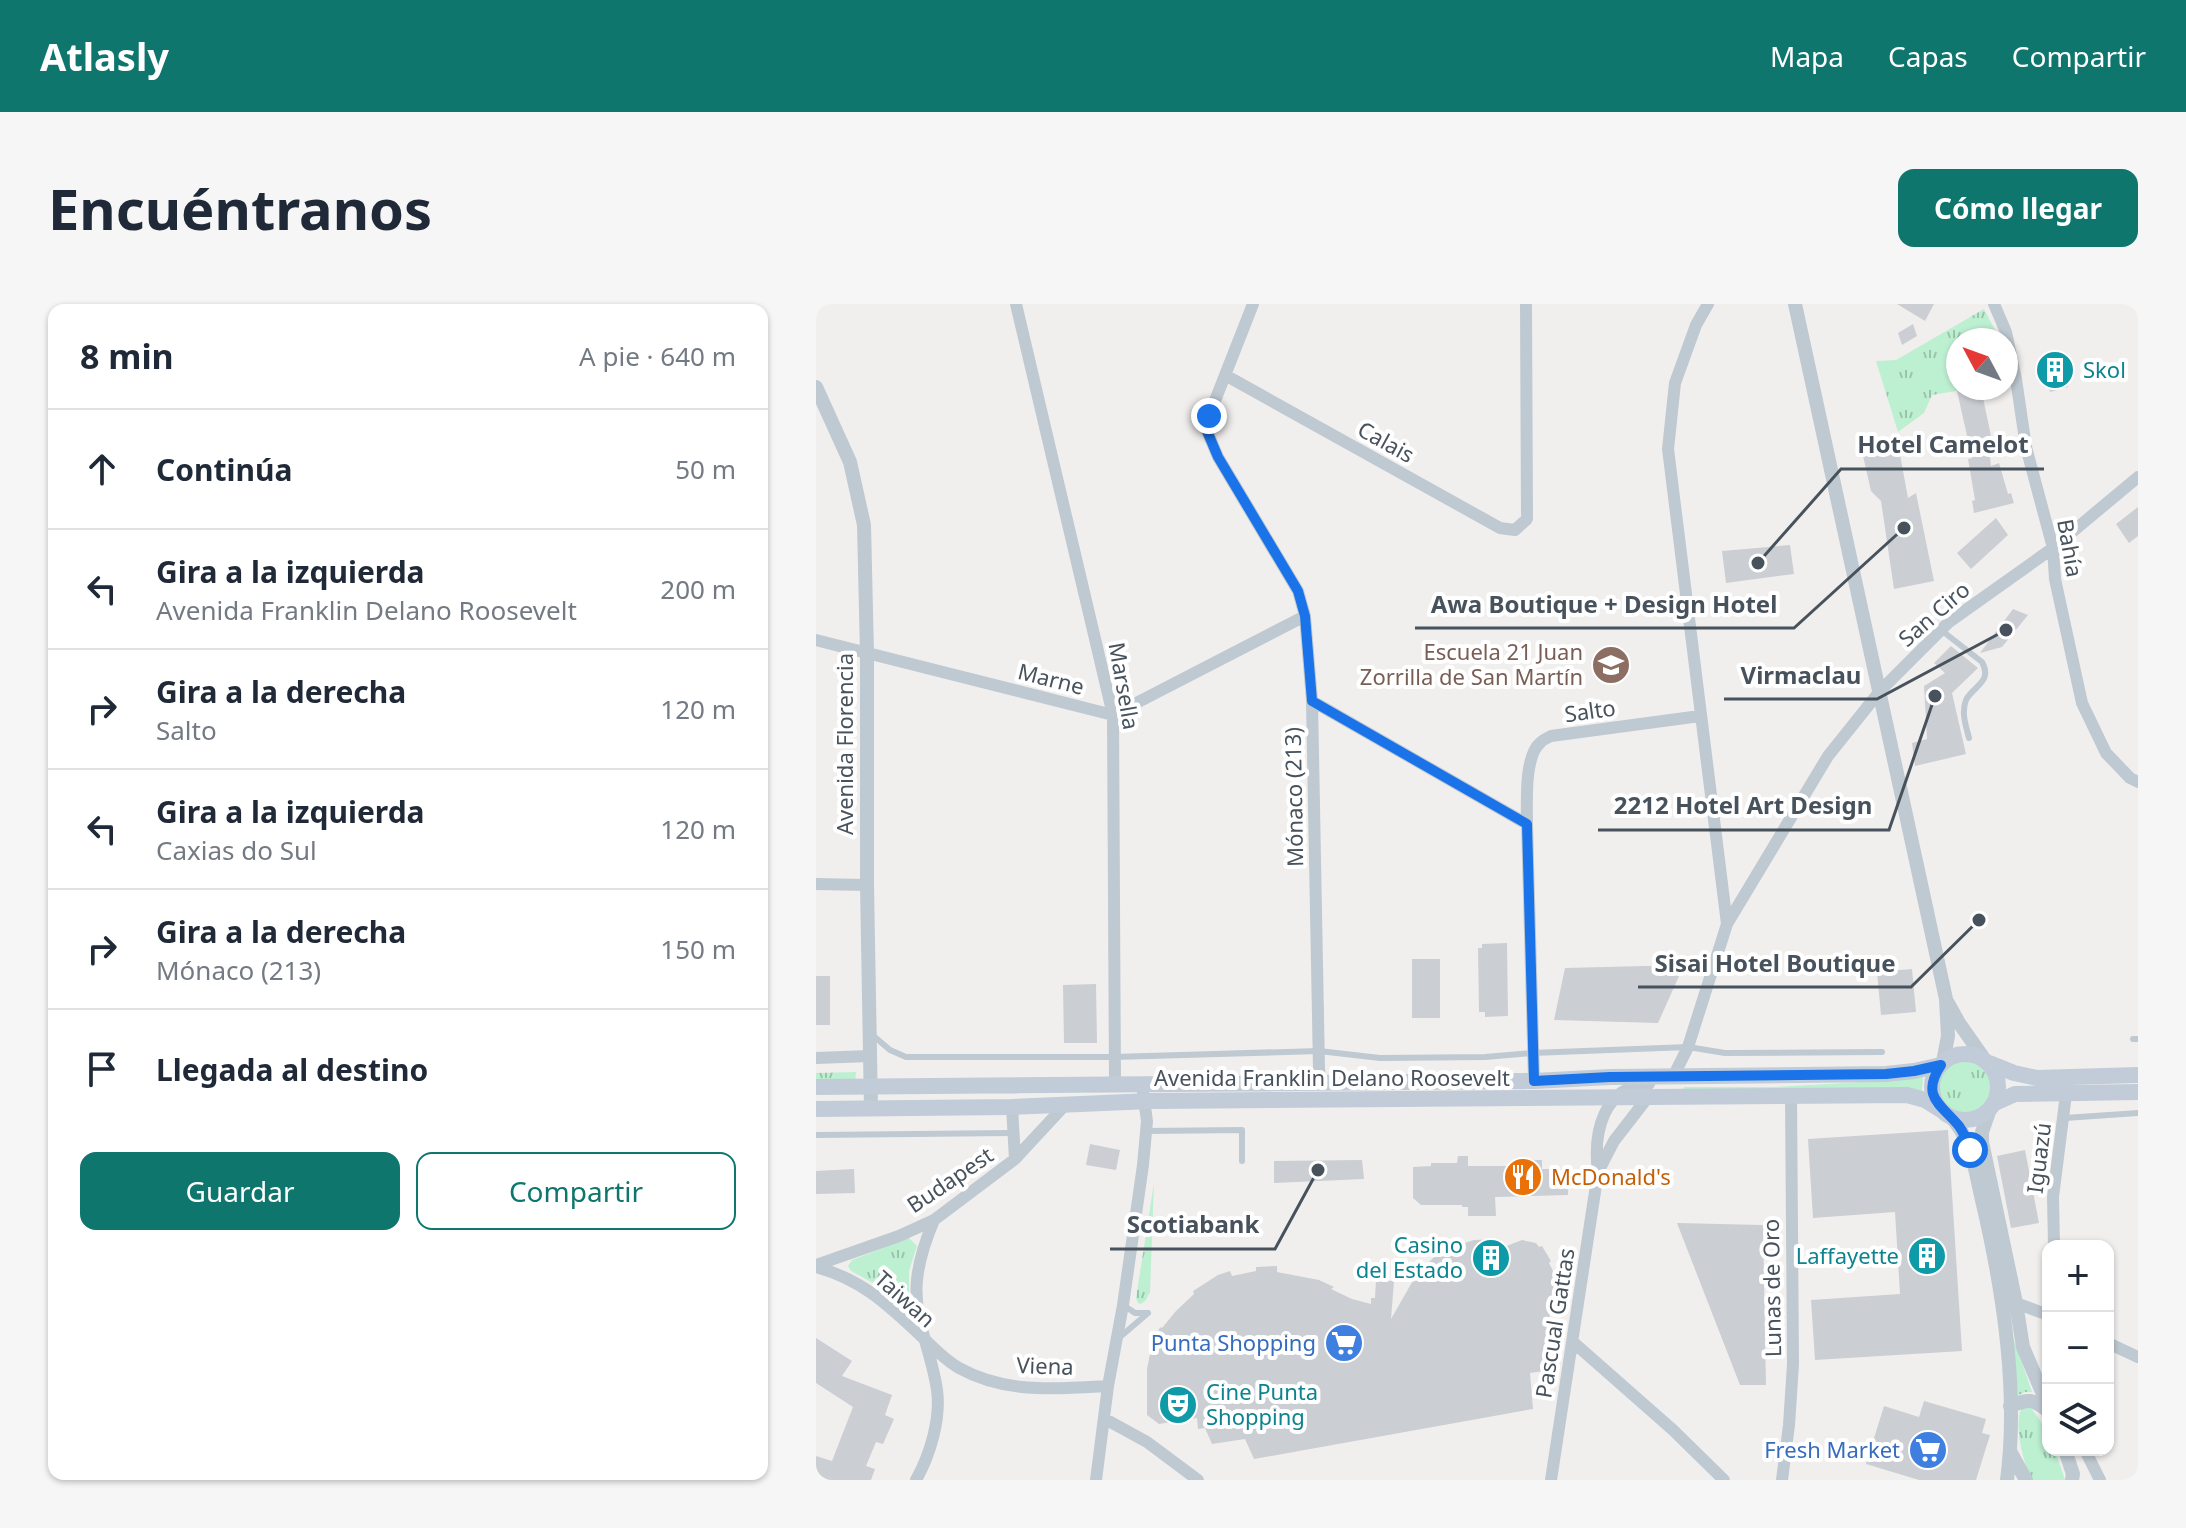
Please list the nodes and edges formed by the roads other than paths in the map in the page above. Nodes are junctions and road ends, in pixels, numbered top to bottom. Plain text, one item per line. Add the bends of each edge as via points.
1 (1016, 304) edge
2 (1253, 304) edge
3 (1526, 304) edge
4 (1708, 304) edge
5 (1795, 304) edge
6 (1994, 304) edge
7 (1225, 375) junction
8 (816, 387) edge
9 (2138, 477) edge
10 (2053, 548) junction
11 (1305, 616) junction
12 (1941, 630) junction
13 (816, 640) edge
14 (867, 654) junction
15 (1880, 691) junction
16 (1312, 701) junction
17 (1113, 715) junction
18 (1700, 716) junction
19 (1969, 738) dead end
20 (2138, 782) edge
21 (1527, 824) junction
22 (816, 884) edge
23 (867, 885) junction
24 (1727, 924) junction
25 (1946, 999) junction
26 (870, 1033) junction
27 (1688, 1047) junction
28 (1319, 1051) junction
29 (1882, 1052) dead end
30 (1532, 1053) junction
31 (870, 1056) junction
32 (1114, 1057) junction
33 (816, 1058) edge
34 (1987, 1061) junction
35 (1942, 1063) junction
36 (2138, 1075) edge
37 (1696, 1076) junction
38 (1673, 1077) junction
39 (1534, 1081) junction
40 (1321, 1083) junction
41 (1115, 1084) junction
42 (2068, 1084) junction
43 (871, 1086) junction
44 (816, 1087) edge
45 (2138, 1092) edge
46 (1143, 1093) junction
47 (1791, 1095) junction
48 (1615, 1097) junction
49 (1648, 1097) junction
50 (1066, 1104) junction
51 (1992, 1106) junction
52 (1012, 1107) junction
53 (816, 1109) edge
54 (871, 1109) junction
55 (1946, 1113) junction
56 (2138, 1113) edge
57 (2065, 1118) junction
58 (1146, 1131) junction
59 (1013, 1133) junction
60 (816, 1135) edge
61 (1015, 1159) junction
62 (1242, 1161) dead end
63 (1598, 1172) junction
64 (1992, 1217) junction
65 (934, 1220) junction
66 (2054, 1240) edge
67 (816, 1266) edge
68 (2008, 1303) junction
69 (1123, 1305) junction
70 (2042, 1313) edge
71 (924, 1339) junction
72 (1573, 1342) junction
73 (1116, 1343) junction
74 (2114, 1346) edge
75 (2138, 1357) edge
76 (1108, 1386) junction
77 (2042, 1393) edge
78 (2042, 1404) edge
79 (2010, 1406) junction
80 (1105, 1419) junction
81 (2011, 1452) junction
82 (2067, 1456) edge
83 (2088, 1456) edge
84 (2074, 1478) edge
85 (916, 1480) edge
86 (1096, 1480) edge
87 (1198, 1480) edge
88 (1551, 1480) edge
89 (1724, 1480) edge
90 (1782, 1480) edge
91 (2007, 1480) edge
92 (2026, 1480) edge
93 (2100, 1480) edge

1 - 17 street, Marsella
2 - 7 street, Mónaco (213)
3 - 7 street, Calais via 1527,519 1515,530 1500,528
4 - 18 street via 1675,383 1668,449
5 - 15 street
6 - 10 street, Bahía via 2006,332 2026,447
7 - 11 street, Mónaco (213) via 1207,431 1298,591
8 - 14 street, Avenida Florencia via 850,462 864,525
9 - 10 street, San Ciro
10 - 12 street, San Ciro
10 - 20 street, Bahía via 2082,703 2106,753
11 - 16 street, Mónaco (213)
11 - 17 street
12 - 15 street, San Ciro
12 - 19 lane via 1985,668 1985,678 1966,701 1963,716
13 - 14 street, Marne
14 - 17 street, Marne
14 - 23 street, Avenida Florencia
15 - 24 street, San Ciro via 1828,756
15 - 25 street
16 - 21 street
16 - 28 street, Mónaco (213)
17 - 32 street, Marsella
18 - 21 street, Salto via 1551,736 1540,742 1527,787
18 - 24 street
21 - 30 street, Salto
22 - 23 street
23 - 26 street, Avenida Florencia
24 - 27 street, San Ciro
25 - 34 street
25 - 35 street via 1948,1036
26 - 31 street, Avenida Florencia
26 - 32 lane, Avenida Franklin Delano Roosevelt via 906,1057
27 - 29 lane, Avenida Franklin Delano Roosevelt via 1725,1053
27 - 30 lane, Avenida Franklin Delano Roosevelt
27 - 38 street, San Ciro
28 - 30 lane, Avenida Franklin Delano Roosevelt via 1380,1058
28 - 32 lane, Avenida Franklin Delano Roosevelt
28 - 40 street, Mónaco (213)
30 - 39 street, Salto
31 - 33 street
31 - 43 street, Avenida Florencia
32 - 41 street, Marsella
34 - 35 main road via 1965,1053
34 - 42 main road via 2023,1076
34 - 51 main road via 1999,1086
35 - 37 main road, Avenida Franklin Delano Roosevelt via 1886,1074
35 - 55 main road via 1932,1082 1936,1102
36 - 42 main road
37 - 38 main road, Avenida Franklin Delano Roosevelt
37 - 48 street via 1680,1083 1634,1085
38 - 39 main road, Avenida Franklin Delano Roosevelt
39 - 40 main road, Avenida Franklin Delano Roosevelt
40 - 46 main road, Avenida Franklin Delano Roosevelt
41 - 43 main road, Avenida Franklin Delano Roosevelt
41 - 46 main road, Avenida Franklin Delano Roosevelt
42 - 45 main road
42 - 51 main road via 2015,1094
42 - 57 street, Iguazú
43 - 44 main road, Avenida Franklin Delano Roosevelt
43 - 54 street, Avenida Florencia
46 - 48 main road, Avenida Franklin Delano Roosevelt
46 - 50 main road, Avenida Franklin Delano Roosevelt
46 - 58 street
47 - 49 main road, Avenida Franklin Delano Roosevelt
47 - 55 main road, Avenida Franklin Delano Roosevelt via 1907,1095
47 - 90 street, Lunas de Oro via 1793,1364
48 - 49 main road, Avenida Franklin Delano Roosevelt
48 - 63 street, Pascual Gattas via 1604,1114
49 - 63 street, Pascual Gattas
50 - 52 main road, Avenida Franklin Delano Roosevelt
50 - 61 street, Budapest
51 - 55 main road via 1967,1120
51 - 64 street via 1982,1142
52 - 54 main road, Avenida Franklin Delano Roosevelt
52 - 59 street, Budapest
53 - 54 main road, Avenida Franklin Delano Roosevelt
55 - 64 street via 1963,1131
56 - 57 lane
57 - 66 street, Iguazú via 2053,1197
58 - 62 lane via 1242,1130
58 - 69 street
59 - 60 lane
59 - 61 street, Budapest
61 - 65 street, Budapest
63 - 72 street, Pascual Gattas
64 - 68 street
65 - 67 street, Budapest
65 - 71 street via 916,1280
67 - 71 street, Taiwan via 866,1288
68 - 70 street
68 - 77 street
68 - 79 street
69 - 73 street
69 - 73 lane via 1148,1313
71 - 76 street, Viena via 957,1366 1010,1387
71 - 85 street, Taiwan via 938,1392 937,1412
72 - 88 street, Pascual Gattas
72 - 89 street
73 - 76 street
74 - 75 street
76 - 80 street
78 - 79 street via 2028,1400
79 - 81 street
80 - 86 street
80 - 87 street
81 - 91 street
81 - 92 street
82 - 84 street
83 - 93 street

